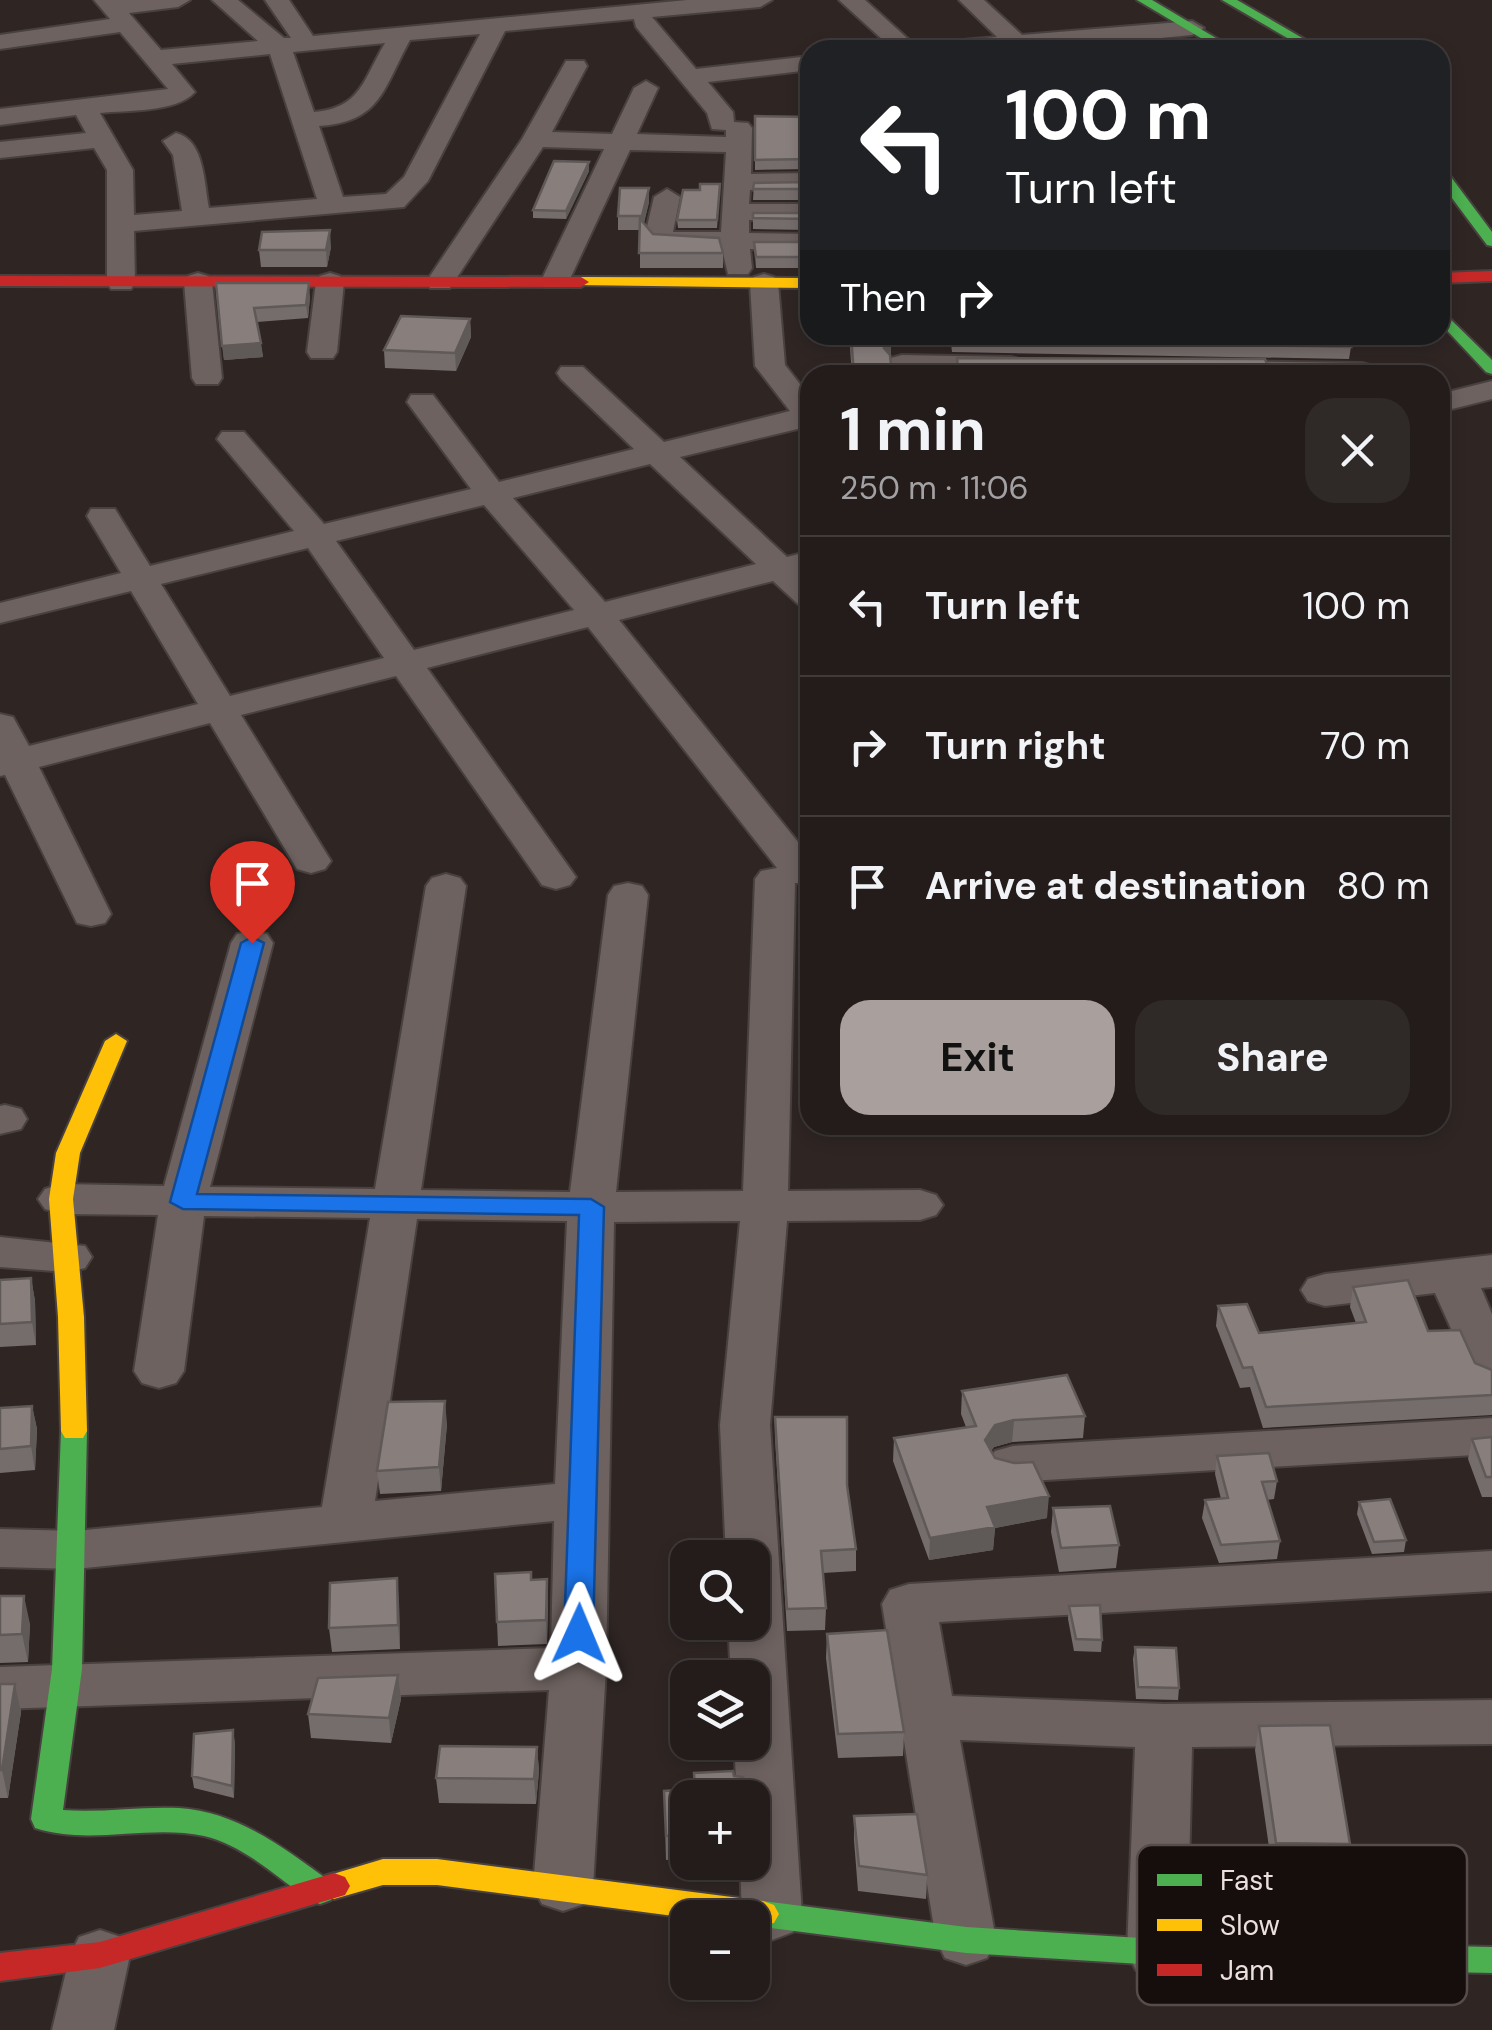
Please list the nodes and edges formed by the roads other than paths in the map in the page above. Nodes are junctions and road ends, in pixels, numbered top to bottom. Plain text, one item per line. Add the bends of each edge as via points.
1 (178, 0) edge
2 (224, 0) edge
3 (277, 0) edge
4 (760, 0) edge
5 (851, 0) edge
6 (971, 0) edge
7 (1143, 0) edge
8 (1228, 0) edge
9 (115, 11) edge
10 (635, 11) edge
11 (496, 25) junction
12 (1192, 28) junction
13 (1117, 33) junction
14 (402, 34) junction
15 (897, 40) edge
16 (1013, 40) edge
17 (1059, 40) edge
18 (1125, 40) edge
19 (1213, 40) edge
20 (1299, 40) edge
21 (0, 42) edge
22 (306, 43) junction
23 (279, 46) junction
24 (156, 58) junction
25 (576, 66) dead end
26 (800, 69) edge
27 (687, 77) junction
28 (646, 88) dead end
29 (84, 107) junction
30 (0, 117) edge
31 (304, 120) junction
32 (733, 132) junction
33 (102, 139) junction
34 (536, 139) junction
35 (176, 141) dead end
36 (620, 142) junction
37 (0, 150) edge
38 (740, 182) junction
39 (800, 182) edge
40 (1450, 185) edge
41 (666, 196) dead end
42 (333, 207) junction
43 (736, 212) junction
44 (800, 212) edge
45 (196, 218) junction
46 (120, 224) junction
47 (734, 242) junction
48 (800, 242) edge
49 (1492, 242) edge
50 (1492, 276) edge
51 (1450, 278) edge
52 (0, 281) edge
53 (198, 282) junction
54 (330, 282) junction
55 (440, 282) junction
56 (555, 282) junction
57 (800, 282) edge
58 (121, 283) junction
59 (753, 283) junction
60 (1450, 325) edge
61 (1202, 346) edge
62 (322, 352) dead end
63 (1014, 353) edge
64 (902, 358) edge
65 (1243, 358) junction
66 (1357, 360) dead end
67 (1043, 365) edge
68 (1198, 365) edge
69 (1492, 369) edge
70 (572, 373) dead end
71 (207, 378) dead end
72 (1492, 390) edge
73 (1450, 400) edge
74 (422, 402) dead end
75 (800, 405) edge
76 (800, 419) edge
77 (233, 439) dead end
78 (655, 452) junction
79 (490, 492) junction
80 (103, 516) dead end
81 (316, 536) junction
82 (795, 565) edge
83 (138, 577) junction
84 (0, 613) edge
85 (596, 614) junction
86 (405, 663) junction
87 (220, 710) junction
88 (0, 725) edge
89 (8, 763) edge
90 (311, 861) dead end
91 (556, 877) dead end
92 (446, 886) dead end
93 (628, 894) dead end
94 (91, 914) dead end
95 (252, 943) dead end
96 (116, 1041) dead end
97 (61, 1199) junction
98 (183, 1202) junction
99 (395, 1205) junction
100 (920, 1205) dead end
101 (766, 1206) junction
102 (591, 1207) junction
103 (0, 1252) edge
104 (68, 1257) junction
105 (1472, 1272) edge
106 (1325, 1290) dead end
107 (1492, 1370) edge
108 (159, 1371) dead end
109 (1492, 1436) edge
110 (1013, 1464) edge
111 (580, 1500) junction
112 (346, 1520) junction
113 (751, 1540) edge
114 (0, 1548) edge
115 (75, 1550) junction
116 (1492, 1571) edge
117 (757, 1640) edge
118 (578, 1668) junction
119 (0, 1688) edge
120 (66, 1688) junction
121 (928, 1718) junction
122 (1492, 1722) edge
123 (1164, 1726) junction
124 (1160, 1845) edge
125 (563, 1887) junction
126 (320, 1891) junction
127 (772, 1914) junction
128 (966, 1940) junction
129 (1137, 1951) edge
130 (100, 1955) junction
131 (1467, 1959) edge
132 (1492, 1960) edge
133 (0, 1968) edge
134 (83, 2030) edge

1 - 9 street
2 - 23 street
3 - 22 street
4 - 10 street
5 - 15 street
6 - 16 street
7 - 12 street
8 - 20 street
9 - 21 street
9 - 24 street
10 - 11 street
10 - 27 street
11 - 14 street via 427,23
11 - 42 street via 415,182 394,201
12 - 13 street
12 - 19 street
13 - 17 street
13 - 18 street
14 - 22 street
14 - 31 street via 359,108 342,117
22 - 23 street
23 - 24 street
23 - 31 street
24 - 29 street via 183,92
25 - 34 street
26 - 27 street
27 - 32 street
28 - 36 street
29 - 30 street
29 - 33 street
31 - 42 street
32 - 36 street
32 - 38 street
33 - 37 street
33 - 46 street via 120,170
34 - 36 street
34 - 55 street
35 - 45 street via 186,154
36 - 56 street
38 - 39 street
38 - 43 street
40 - 49 street
41 - 47 street via 659,235
42 - 45 street
43 - 44 street
43 - 47 street
45 - 46 street
46 - 58 street
47 - 48 street
47 - 59 street
50 - 51 street
52 - 58 street
53 - 54 street
53 - 58 street
53 - 71 street
54 - 55 street
54 - 62 street
55 - 56 street
56 - 59 street
57 - 59 street
59 - 75 street via 770,366
60 - 69 street
61 - 65 street
63 - 64 street
63 - 67 street
65 - 66 street
65 - 68 street
70 - 78 street
72 - 73 street
74 - 79 street
76 - 78 street
77 - 81 street
78 - 79 street
78 - 82 street
79 - 81 street
79 - 85 street
80 - 83 street
81 - 83 street
81 - 86 street
82 - 85 street
83 - 84 street
83 - 87 street
85 - 86 street
85 - 101 street via 788,876
86 - 87 street
86 - 91 street
87 - 89 street
87 - 90 street
88 - 89 street
89 - 94 street
92 - 99 street
93 - 102 street
95 - 98 street
96 - 97 street via 68,1152
97 - 98 street
97 - 104 street
98 - 99 street
98 - 108 street
99 - 102 street
99 - 112 street
100 - 101 street
101 - 102 street
101 - 113 street via 745,1426
102 - 111 street
103 - 104 street
104 - 115 street
105 - 106 street
105 - 107 street
109 - 110 street
111 - 112 street
111 - 118 street
112 - 115 street
114 - 115 street
115 - 120 street
116 - 121 street via 910,1604
117 - 127 street
118 - 120 street
118 - 125 street
119 - 120 street
120 - 126 street via 46,1819 73,1828 206,1823 235,1834
121 - 123 street
121 - 128 street
122 - 123 street
123 - 124 street
125 - 126 street via 384,1872
125 - 127 street
126 - 130 street
127 - 128 street
128 - 129 street
130 - 133 street
130 - 134 street
131 - 132 street

